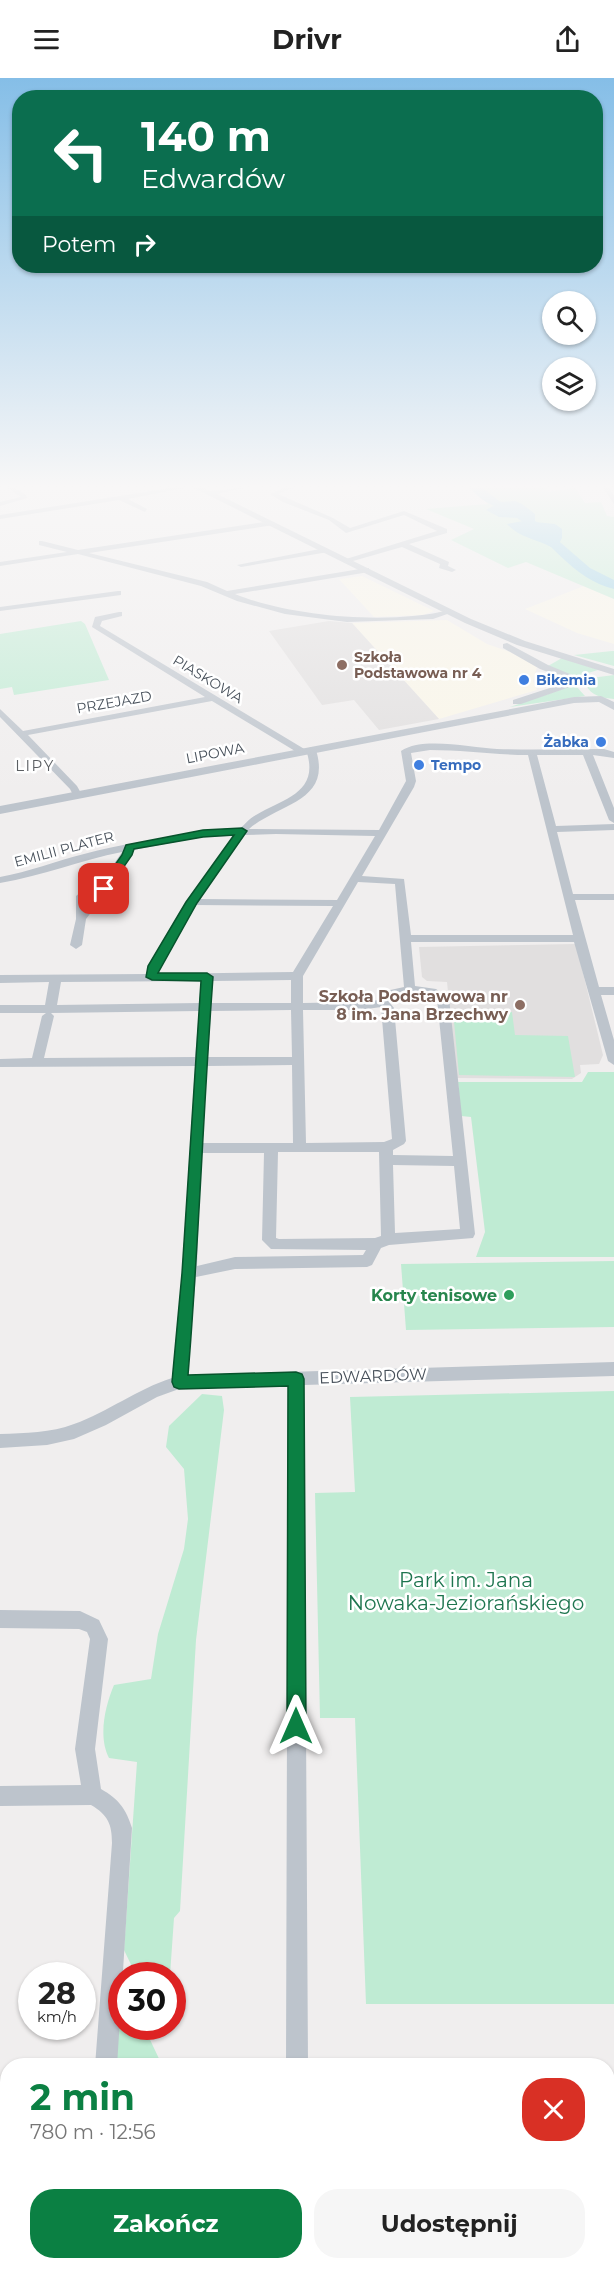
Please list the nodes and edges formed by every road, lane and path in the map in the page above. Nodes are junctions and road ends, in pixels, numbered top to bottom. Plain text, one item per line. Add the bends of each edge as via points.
1 (220, 590) edge
2 (244, 590) edge
3 (406, 590) edge
4 (118, 593) dead end
5 (227, 593) junction
6 (0, 609) edge
7 (449, 612) junction
8 (119, 614) dead end
9 (468, 621) junction
10 (543, 667) junction
11 (614, 672) edge
12 (582, 681) junction
13 (550, 690) junction
14 (213, 698) junction
15 (601, 699) junction
16 (614, 701) edge
17 (614, 707) edge
18 (0, 712) edge
19 (436, 726) junction
20 (21, 734) junction
21 (307, 751) junction
22 (587, 752) junction
23 (532, 753) junction
24 (614, 755) edge
25 (77, 795) junction
26 (0, 810) edge
27 (614, 820) edge
28 (614, 827) edge
29 (552, 828) junction
30 (242, 831) junction
31 (382, 833) junction
32 (129, 847) junction
33 (356, 879) junction
34 (0, 880) edge
35 (569, 897) junction
36 (614, 897) edge
37 (192, 902) junction
38 (339, 903) junction
39 (579, 938) junction
40 (407, 939) junction
41 (76, 945) dead end
42 (297, 976) junction
43 (152, 977) junction
44 (207, 977) junction
45 (56, 978) junction
46 (0, 979) edge
47 (410, 990) junction
48 (595, 991) junction
49 (614, 991) edge
50 (384, 1003) junction
51 (298, 1006) junction
52 (204, 1007) junction
53 (0, 1009) edge
54 (49, 1012) junction
55 (298, 1061) junction
56 (614, 1061) edge
57 (200, 1062) junction
58 (0, 1063) edge
59 (37, 1063) junction
60 (271, 1147) junction
61 (300, 1147) junction
62 (195, 1148) junction
63 (386, 1154) junction
64 (460, 1161) junction
65 (382, 1242) junction
66 (189, 1273) junction
67 (614, 1369) edge
68 (296, 1379) junction
69 (179, 1382) junction
70 (0, 1441) edge
71 (0, 1619) edge
72 (93, 1795) junction
73 (0, 1797) edge
74 (107, 2058) edge
75 (297, 2058) edge

1 - 5 street
2 - 5 street
3 - 7 street
4 - 6 street
5 - 7 street via 288,612 347,620 433,617
7 - 9 street
8 - 14 street, PIASKOWA via 98,619 96,627
9 - 10 street
9 - 11 street via 521,643
10 - 12 street
10 - 13 street via 555,679
11 - 12 street, LIPOWA via 596,673
12 - 13 street, LIPOWA
12 - 15 street via 587,693
13 - 19 street, LIPOWA
14 - 20 street, PRZEJAZD
14 - 21 street, PIASKOWA
15 - 16 street, LIPOWA
15 - 17 street
15 - 19 street, LIPOWA via 574,700
18 - 20 street
19 - 21 street, LIPOWA
20 - 25 street
21 - 25 street, LIPOWA
21 - 30 street via 317,764 311,784 289,802 254,818
22 - 23 street
22 - 24 street
22 - 27 street
23 - 29 street
23 - 31 street via 467,747 406,751 411,783
25 - 26 street, LIPOWA
28 - 29 street
29 - 35 street
30 - 31 street, EMILII PLATER
30 - 32 street, EMILII PLATER
30 - 37 street
31 - 33 street
32 - 34 street, EMILII PLATER
32 - 41 street via 104,889 90,890 81,896
33 - 38 street
33 - 40 street via 400,881
35 - 36 street
35 - 39 street
37 - 38 street
37 - 43 street via 154,966
38 - 42 street
39 - 40 street
39 - 48 street
40 - 47 street
42 - 44 street
42 - 51 street
43 - 44 street
43 - 45 street
44 - 52 street
45 - 46 street
45 - 54 street
47 - 50 street via 390,994
47 - 64 street via 438,993 443,998
48 - 49 street
48 - 56 street
50 - 51 street
50 - 63 street via 388,1008 399,1141
51 - 52 street
51 - 55 street
52 - 54 street
52 - 57 street
53 - 54 street
54 - 59 street
55 - 57 street
55 - 61 street
57 - 59 street
57 - 62 street
58 - 59 street
60 - 61 street
60 - 62 street
60 - 65 street via 269,1240 276,1245
61 - 63 street
62 - 66 street
63 - 64 street
63 - 65 street
64 - 65 street via 468,1234
65 - 66 street via 367,1261 235,1263
66 - 69 street
67 - 68 street, EDWARDÓW
68 - 69 street, EDWARDÓW
68 - 75 street
69 - 70 street, EDWARDÓW via 75,1432
71 - 72 street via 80,1620 93,1626 99,1639 85,1749
72 - 73 street
72 - 74 street via 110,1805 122,1828

